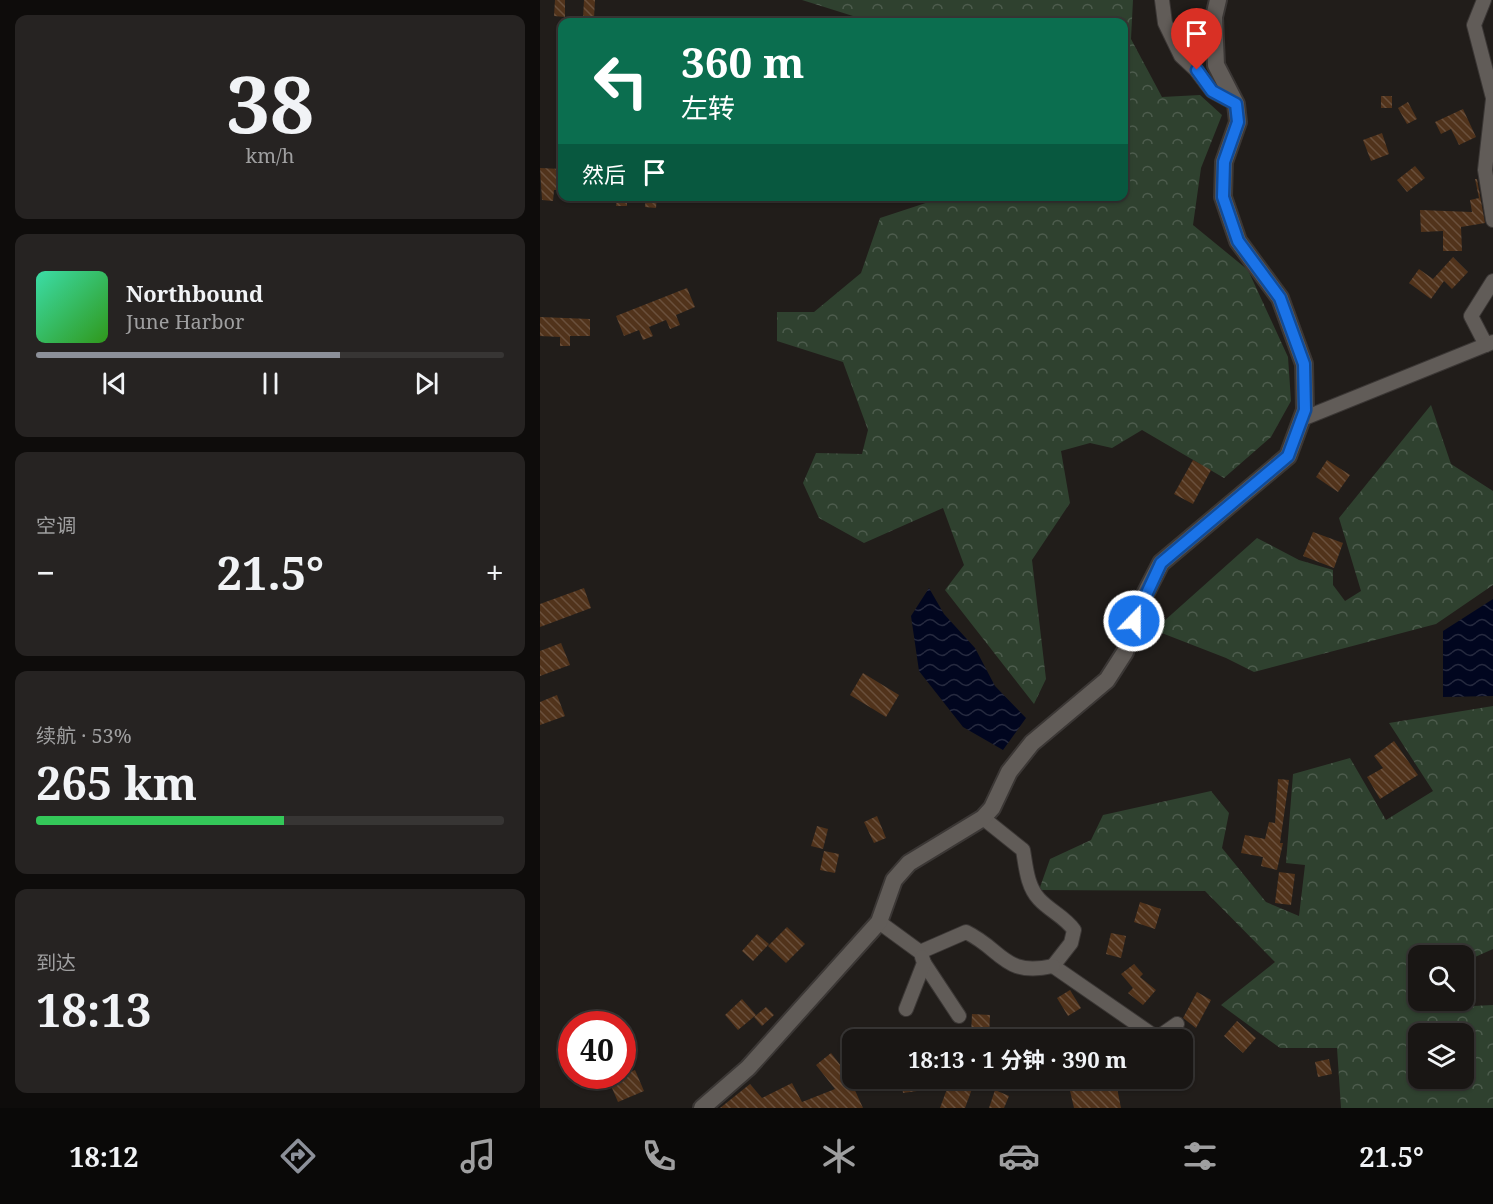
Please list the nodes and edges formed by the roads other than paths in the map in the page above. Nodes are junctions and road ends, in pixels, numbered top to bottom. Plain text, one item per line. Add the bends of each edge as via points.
1 (1162, 0) edge
2 (1218, 0) edge
3 (1484, 0) edge
4 (1493, 98) edge
5 (1236, 104) junction
6 (1493, 220) edge
7 (1493, 281) edge
8 (1490, 344) edge
9 (1302, 419) junction
10 (983, 818) junction
11 (879, 922) junction
12 (922, 958) junction
13 (1053, 966) junction
14 (906, 1009) dead end
15 (959, 1016) dead end
16 (1177, 1024) dead end
17 (702, 1108) edge

1 - 5 street via 1165,23 1181,56 1212,91
2 - 5 street via 1214,17 1216,65
3 - 4 street via 1474,25
4 - 6 street via 1485,170
5 - 9 street via 1238,122 1224,162 1223,197 1238,241 1280,298 1304,364
7 - 8 street via 1471,316
8 - 9 street
9 - 10 street via 1288,456 1161,563 1139,606 1125,652 1107,680 1032,742 1009,772
10 - 11 street via 909,862 894,880
10 - 13 street via 1023,850 1028,882 1039,899 1074,930 1071,943
11 - 12 street
11 - 17 street via 748,1068
12 - 13 street via 966,932 1008,964 1033,971
12 - 14 street
12 - 15 street
13 - 16 street via 1157,1038

